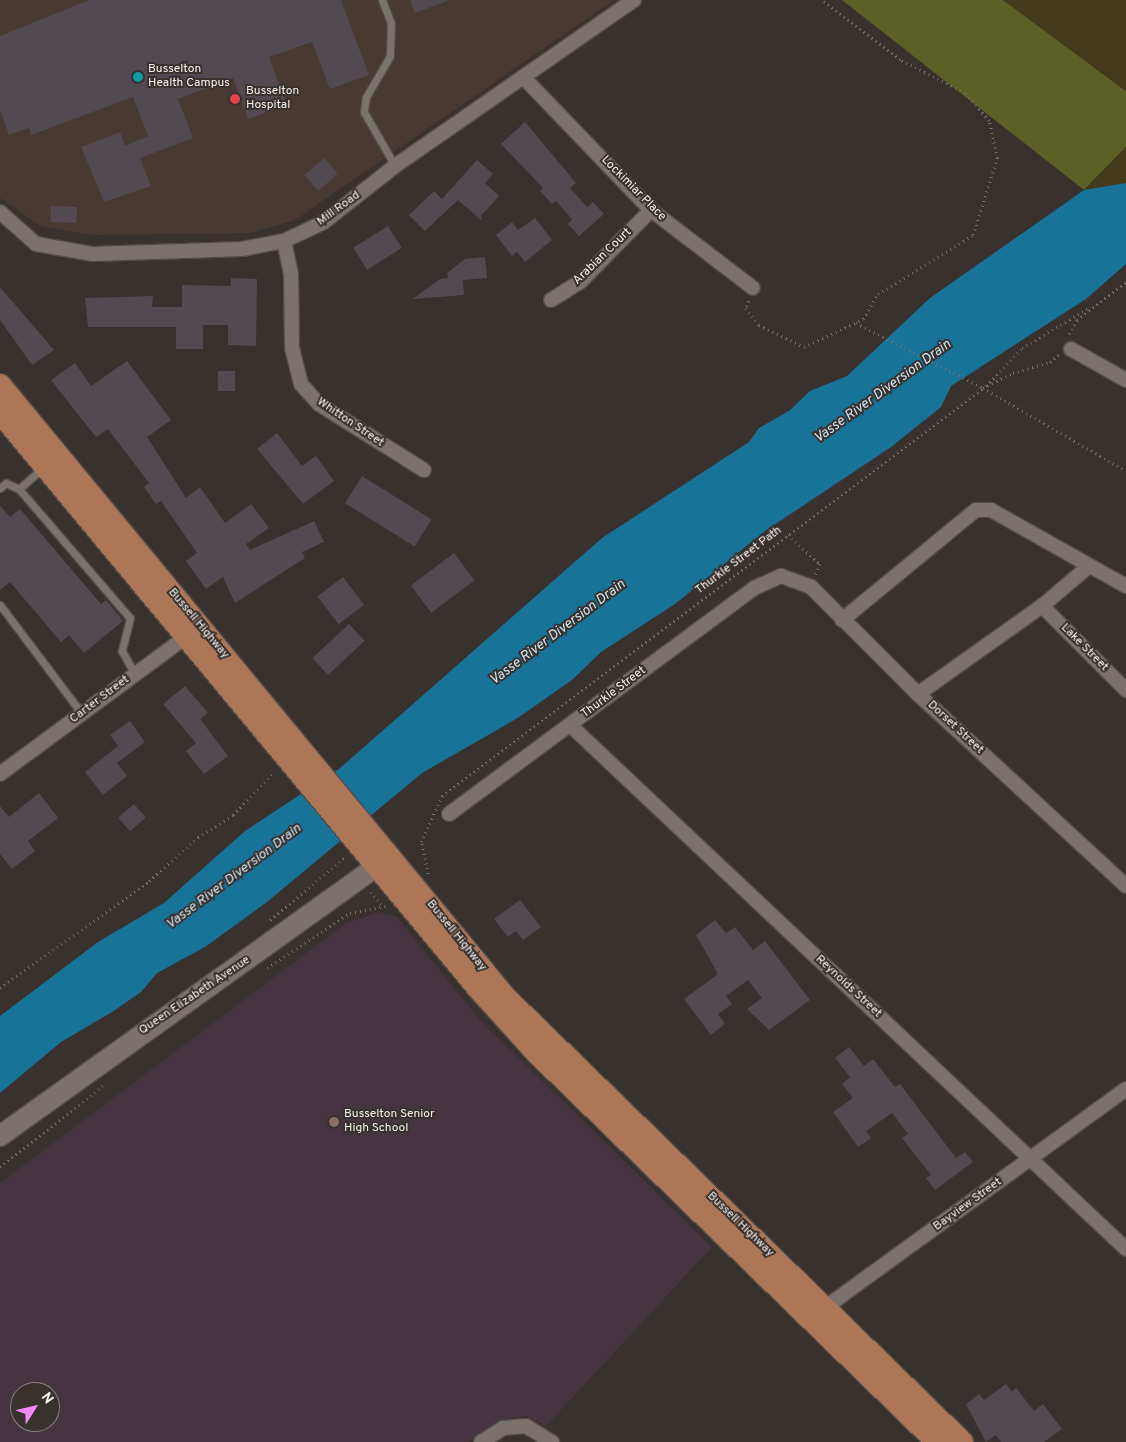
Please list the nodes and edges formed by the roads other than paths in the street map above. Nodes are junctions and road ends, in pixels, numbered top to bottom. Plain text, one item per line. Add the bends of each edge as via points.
1 (382, 0) edge
2 (634, 0) edge
3 (523, 77) junction
4 (395, 166) junction
5 (651, 210) junction
6 (0, 212) edge
7 (284, 241) junction
8 (754, 288) road end
9 (551, 300) dead end
10 (1066, 345) road end
11 (1126, 380) edge
12 (0, 385) edge
13 (0, 412) edge
14 (45, 466) junction
15 (424, 470) dead end
16 (0, 488) edge
17 (19, 489) junction
18 (1088, 566) junction
19 (781, 576) joint
20 (1126, 586) edge
21 (0, 605) edge
22 (1042, 606) junction
23 (842, 620) junction
24 (193, 631) junction
25 (135, 674) junction
26 (1126, 690) edge
27 (918, 694) junction
28 (82, 714) junction
29 (570, 725) junction
30 (0, 774) edge
31 (449, 814) dead end
32 (383, 862) junction
33 (1126, 886) edge
34 (1126, 1089) edge
35 (0, 1136) edge
36 (1032, 1159) junction
37 (1126, 1249) edge
38 (817, 1314) junction
39 (949, 1440) edge
40 (481, 1442) edge
41 (552, 1442) edge

1 - 4 lane via 391,24 390,56 366,97 364,112
2 - 3 street, Mill Road
3 - 4 street, Mill Road
3 - 5 street, Lockimiar Place
4 - 7 street, Mill Road via 324,222
5 - 8 street, Lockimiar Place
5 - 9 street, Arabian Court via 580,282
6 - 7 street, Mill Road via 36,244 93,254 250,248
7 - 15 street, Whitton Street via 291,274 292,348 300,384 319,404
10 - 11 street
12 - 24 main road, Bussell Highway
13 - 14 main road, Bussell Highway
14 - 17 lane
14 - 24 main road, Bussell Highway
16 - 17 lane via 6,483
17 - 25 lane via 130,618 122,651
18 - 20 street
18 - 22 street
18 - 23 street via 991,510 976,510
19 - 23 street, Dorset Street via 811,587
19 - 29 street, Thurkle Street via 754,588
21 - 28 lane
22 - 26 street, Lake Street
22 - 27 street
23 - 27 street, Dorset Street
24 - 25 street, Carter Street
24 - 32 main road, Bussell Highway via 297,769
25 - 28 street, Carter Street
27 - 33 street, Dorset Street
28 - 30 street, Carter Street
29 - 31 street, Thurkle Street
29 - 36 street, Reynolds Street
32 - 35 street, Queen Elizabeth Avenue
32 - 38 main road, Bussell Highway via 537,1053
34 - 36 street, Bayview Street
36 - 37 street, Reynolds Street
36 - 38 street, Bayview Street
38 - 39 main road, Bussell Highway
40 - 41 street via 503,1428 526,1426

